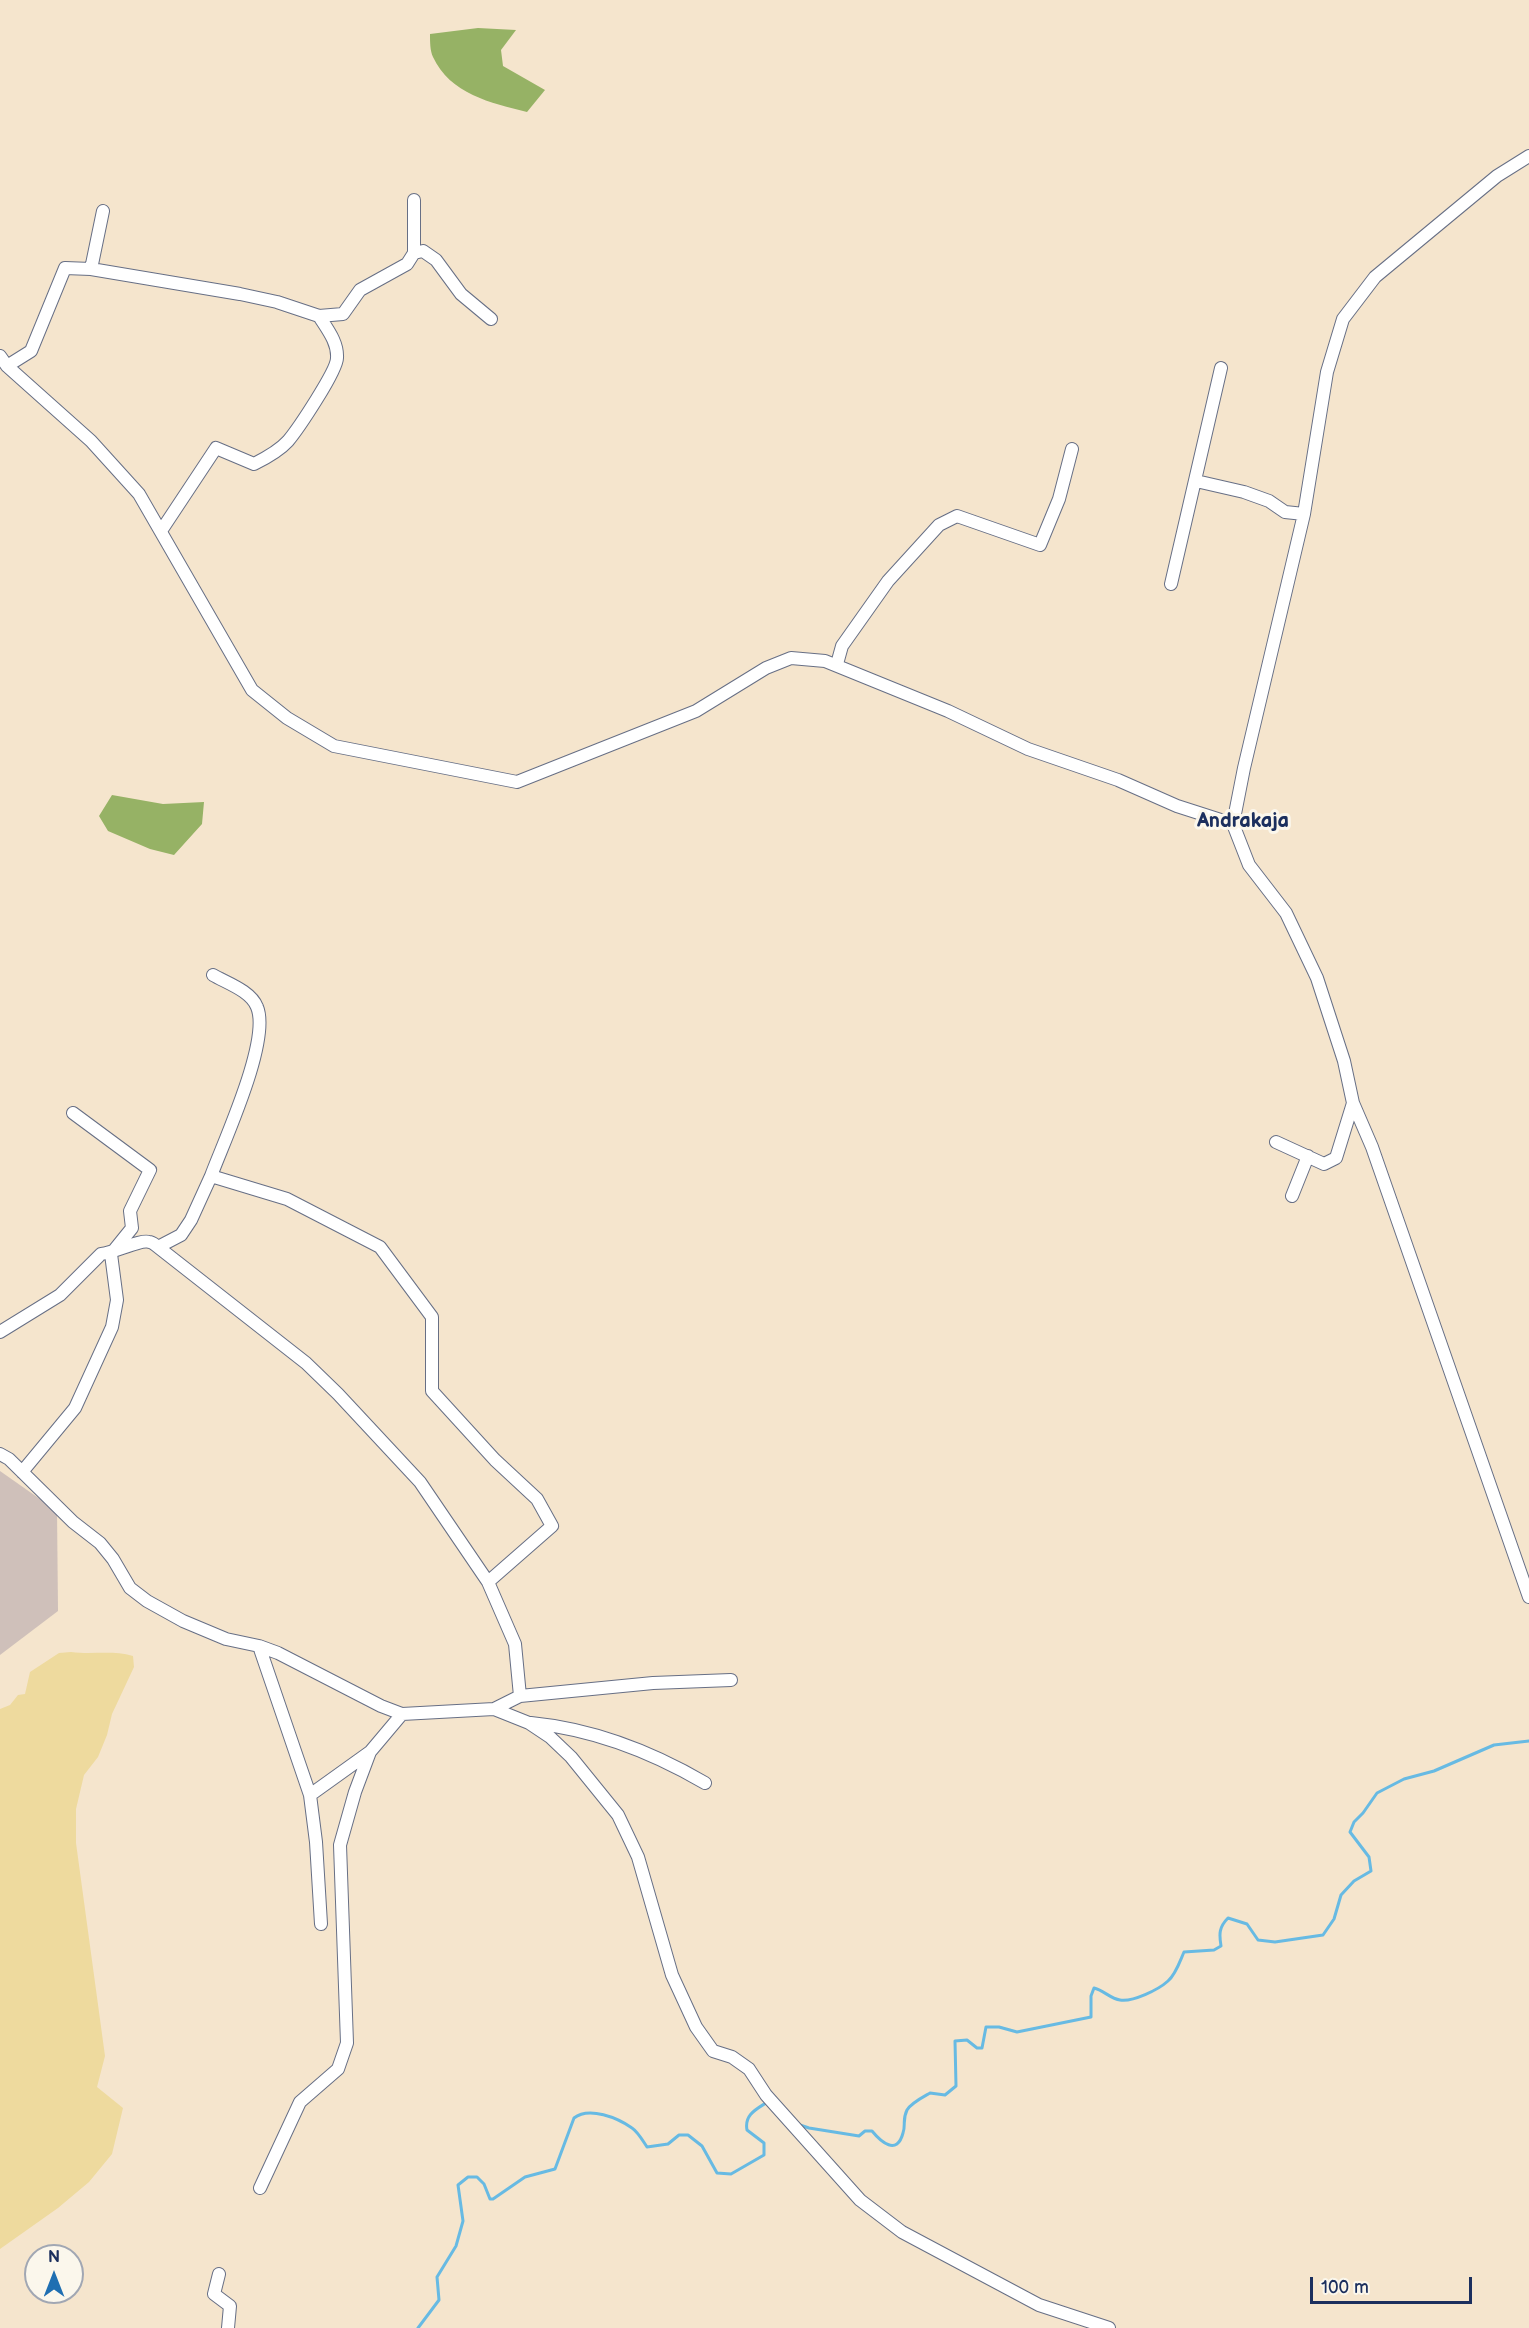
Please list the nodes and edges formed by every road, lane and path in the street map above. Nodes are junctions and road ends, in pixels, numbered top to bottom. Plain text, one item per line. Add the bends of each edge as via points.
1 (1529, 156) edge
2 (414, 200) dead end
3 (103, 211) dead end
4 (414, 253) junction
5 (91, 269) junction
6 (320, 316) junction
7 (491, 319) dead end
8 (4, 361) edge
9 (1221, 368) dead end
10 (1072, 449) dead end
11 (1196, 481) junction
12 (1304, 514) junction
13 (161, 531) junction
14 (1171, 584) dead end
15 (837, 664) junction
16 (1233, 824) junction
17 (213, 975) dead end
18 (1353, 1103) junction
19 (73, 1113) dead end
20 (1276, 1142) dead end
21 (1308, 1156) junction
22 (211, 1176) junction
23 (1292, 1196) dead end
24 (158, 1247) junction
25 (111, 1254) junction
26 (0, 1332) edge
27 (0, 1454) edge
28 (22, 1472) junction
29 (488, 1582) junction
30 (1529, 1597) edge
31 (259, 1646) junction
32 (731, 1680) dead end
33 (520, 1696) junction
34 (494, 1709) junction
35 (402, 1714) junction
36 (529, 1723) junction
37 (369, 1752) junction
38 (705, 1783) dead end
39 (310, 1795) junction
40 (321, 1924) dead end
41 (260, 2188) dead end
42 (219, 2274) dead end
43 (228, 2328) edge
44 (1110, 2328) edge

1 - 12 street via 1497,176 1375,277 1344,319 1328,372
2 - 4 street
3 - 5 street
4 - 6 street via 406,264 360,291 343,314
4 - 7 street via 423,251 436,260 461,294
5 - 6 street via 240,294
5 - 8 street via 65,268 31,351
6 - 13 street via 334,340 338,359 288,441 254,464 216,448
8 - 13 street via 91,441 139,494
9 - 11 street
10 - 15 street via 1059,499 1040,546 957,516 939,525 888,581 842,646
11 - 12 street via 1244,492 1285,512
11 - 14 street
12 - 16 street
13 - 15 street via 252,690 286,718 334,746 517,782 696,711 766,668 790,658
15 - 16 street via 1028,749
16 - 18 street via 1249,865 1286,913 1317,978
17 - 22 street via 246,994 257,1006 261,1025 258,1046
18 - 21 street via 1336,1158 1324,1164
18 - 30 street
19 - 25 street via 150,1170 130,1211 132,1228
20 - 21 street
21 - 23 street
22 - 24 street via 181,1235
22 - 29 street via 287,1199 380,1247 432,1317 432,1391 495,1461 537,1499 552,1526
24 - 25 street via 142,1242
24 - 29 street via 306,1363 338,1394 420,1482
25 - 26 street via 100,1254 60,1294
25 - 28 street via 117,1300 112,1327 75,1408
27 - 28 street
28 - 31 street via 100,1543 130,1588 147,1601 226,1639
29 - 33 street via 514,1644
31 - 35 street
31 - 39 street
32 - 33 street
33 - 34 street
34 - 35 street
34 - 36 street
35 - 37 street
36 - 38 street via 612,1740 678,1767
36 - 44 street via 571,1756 618,1815 638,1857 672,1975 696,2027 713,2051 732,2057 749,2069 766,2095 860,2199 902,2232 1039,2305
37 - 39 street
37 - 41 street via 340,1845 348,2043 338,2069 300,2102
39 - 40 street
42 - 43 street via 214,2294 230,2306

